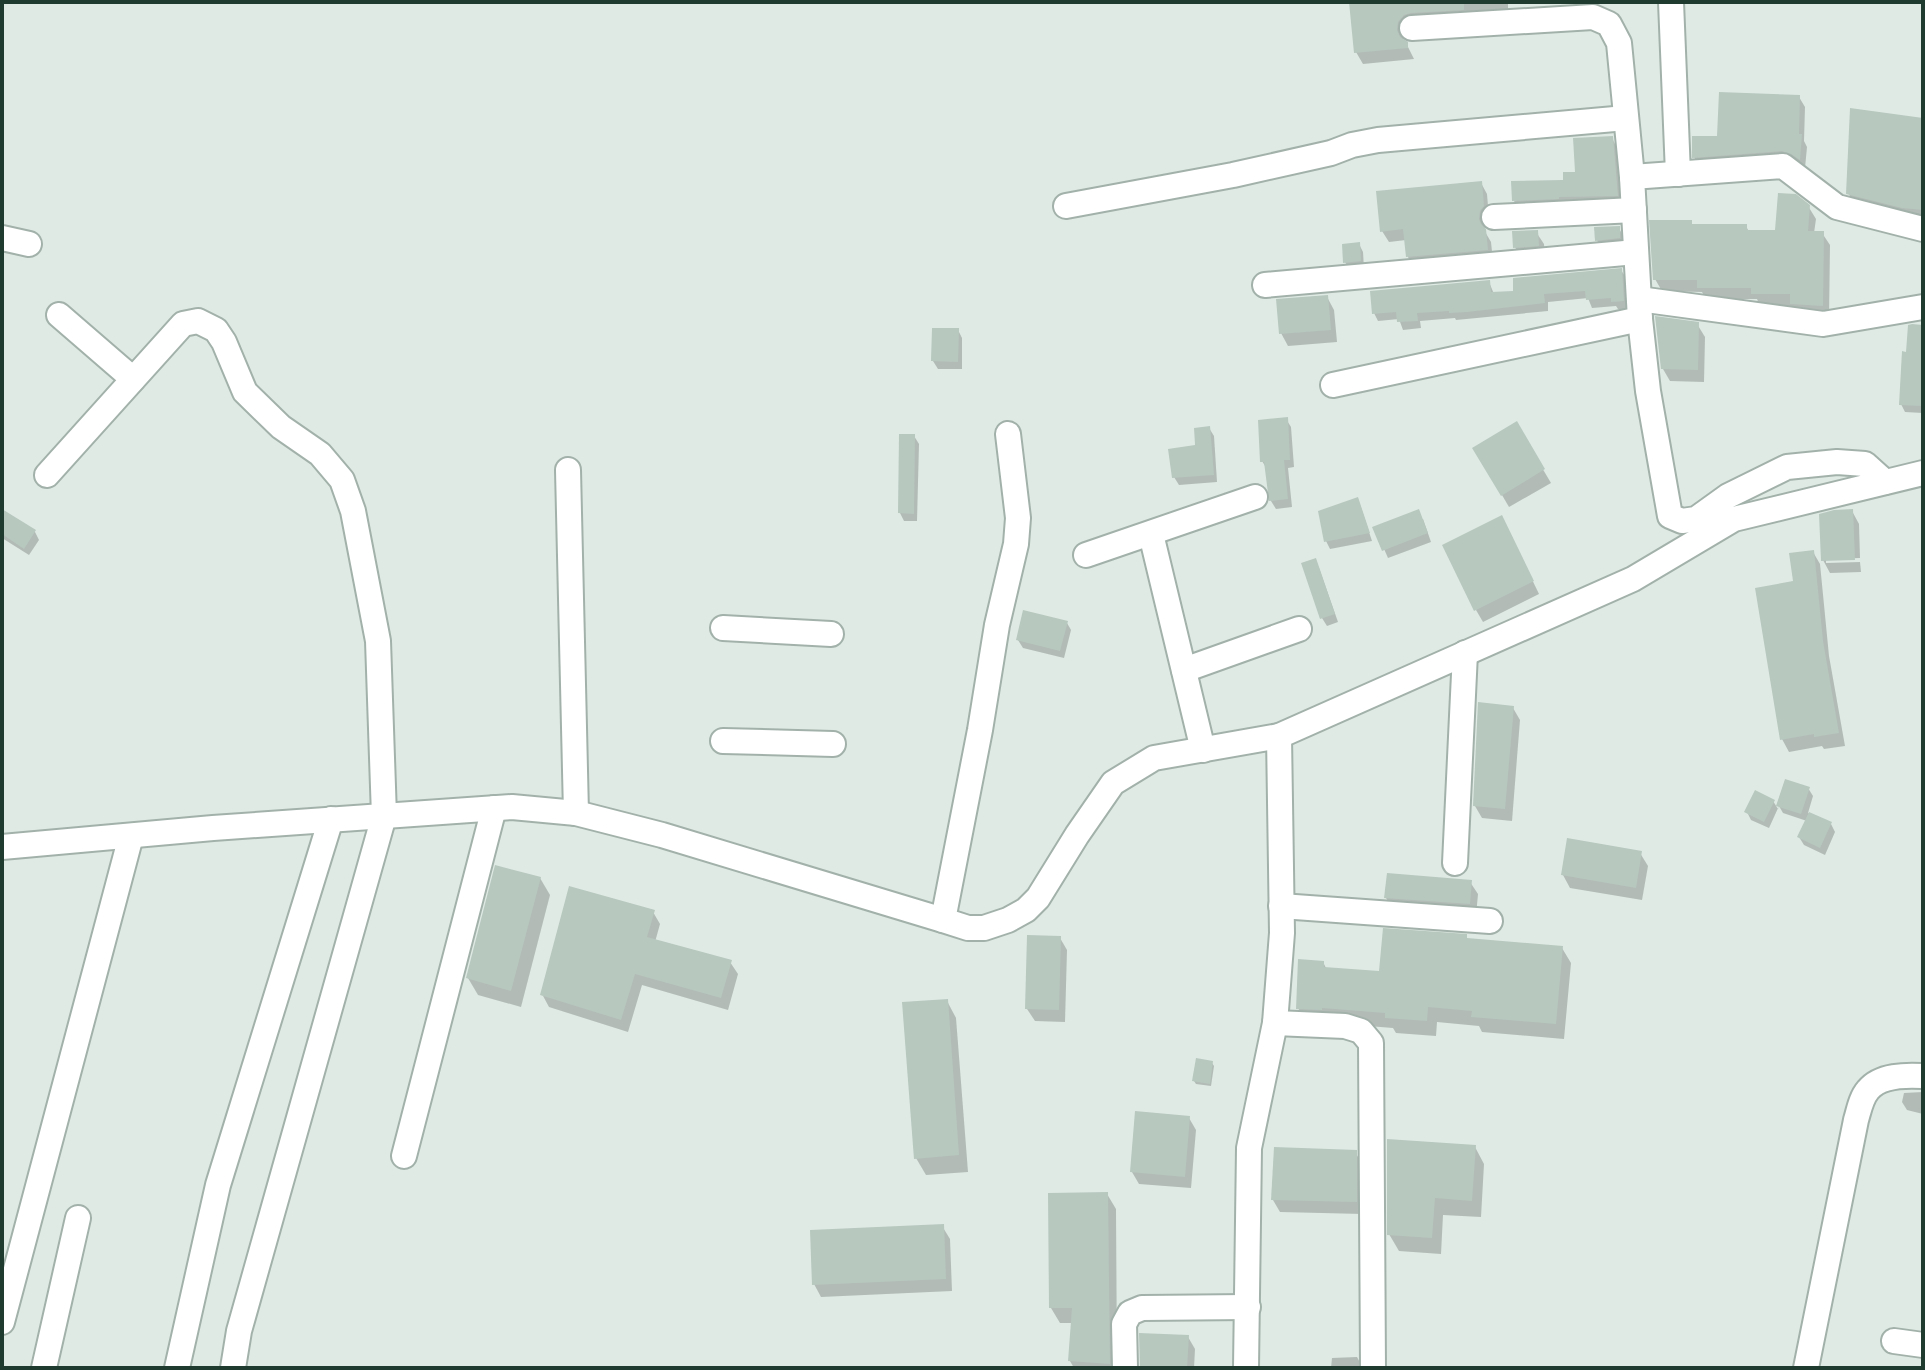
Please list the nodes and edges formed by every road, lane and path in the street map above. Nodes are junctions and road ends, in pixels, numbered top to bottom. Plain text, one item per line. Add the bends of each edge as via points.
1 (1671, 2) edge
2 (1608, 13) edge
3 (1412, 28) dead end
4 (1626, 118) junction
5 (1678, 174) junction
6 (1632, 177) junction
7 (1066, 206) dead end
8 (1634, 210) junction
9 (1494, 217) dead end
10 (1923, 229) edge
11 (2, 238) edge
12 (29, 244) dead end
13 (1636, 252) junction
14 (1265, 285) dead end
15 (1923, 307) edge
16 (1640, 309) junction
17 (59, 315) dead end
18 (133, 379) junction
19 (1333, 385) dead end
20 (1008, 434) dead end
21 (568, 470) dead end
22 (1923, 473) edge
23 (47, 475) dead end
24 (1885, 482) junction
25 (1255, 497) dead end
26 (1151, 534) junction
27 (1086, 555) dead end
28 (723, 628) dead end
29 (1299, 629) dead end
30 (831, 634) dead end
31 (1465, 653) junction
32 (1184, 670) junction
33 (1279, 736) junction
34 (723, 741) dead end
35 (833, 744) dead end
36 (1203, 750) junction
37 (494, 808) junction
38 (576, 813) junction
39 (384, 816) junction
40 (331, 819) junction
41 (131, 836) junction
42 (2, 847) edge
43 (1455, 863) dead end
44 (1281, 906) junction
45 (943, 920) junction
46 (1490, 921) dead end
47 (1275, 1023) junction
48 (1923, 1076) edge
49 (404, 1156) dead end
50 (78, 1218) dead end
51 (1248, 1307) junction
52 (2, 1322) edge
53 (1894, 1341) dead end
54 (1923, 1345) edge
55 (44, 1368) edge
56 (177, 1368) edge
57 (233, 1368) edge
58 (1125, 1368) edge
59 (1246, 1368) edge
60 (1373, 1368) edge
61 (1806, 1368) edge

1 - 5 street
2 - 3 street
2 - 4 street via 1619,43
4 - 6 street
4 - 7 street via 1378,140 1233,175
5 - 6 street
5 - 10 street via 1783,166 1837,207
6 - 8 street
8 - 9 street
8 - 13 street
11 - 12 street
13 - 14 street
13 - 16 street
15 - 16 street via 1823,324
16 - 19 street
16 - 24 street via 1670,516 1696,519 1728,496 1787,467 1865,464
17 - 18 street
18 - 23 street
18 - 39 street via 183,324 198,321 216,330 224,342 245,392 281,427 320,454 342,480 378,641
20 - 45 street via 1016,544
21 - 38 street
22 - 24 street
24 - 31 street via 1734,519 1633,579
25 - 26 street
26 - 27 street
26 - 32 street
28 - 30 street
29 - 32 street
31 - 33 street
31 - 43 street
32 - 36 street
33 - 36 street
33 - 44 street
34 - 35 street
36 - 45 street via 1154,758 1113,783 1026,910 984,928
37 - 38 street
37 - 39 street
37 - 49 street
38 - 45 street
39 - 40 street
39 - 57 street
40 - 41 street
40 - 56 street via 218,1185
41 - 42 street
41 - 52 street
44 - 46 street
44 - 47 street
47 - 51 street via 1249,1148
47 - 60 street via 1345,1026 1361,1031 1371,1043
48 - 61 street via 1887,1078 1870,1086 1863,1098
50 - 55 street
51 - 58 street via 1142,1308 1130,1313 1124,1324
51 - 59 street
53 - 54 street

